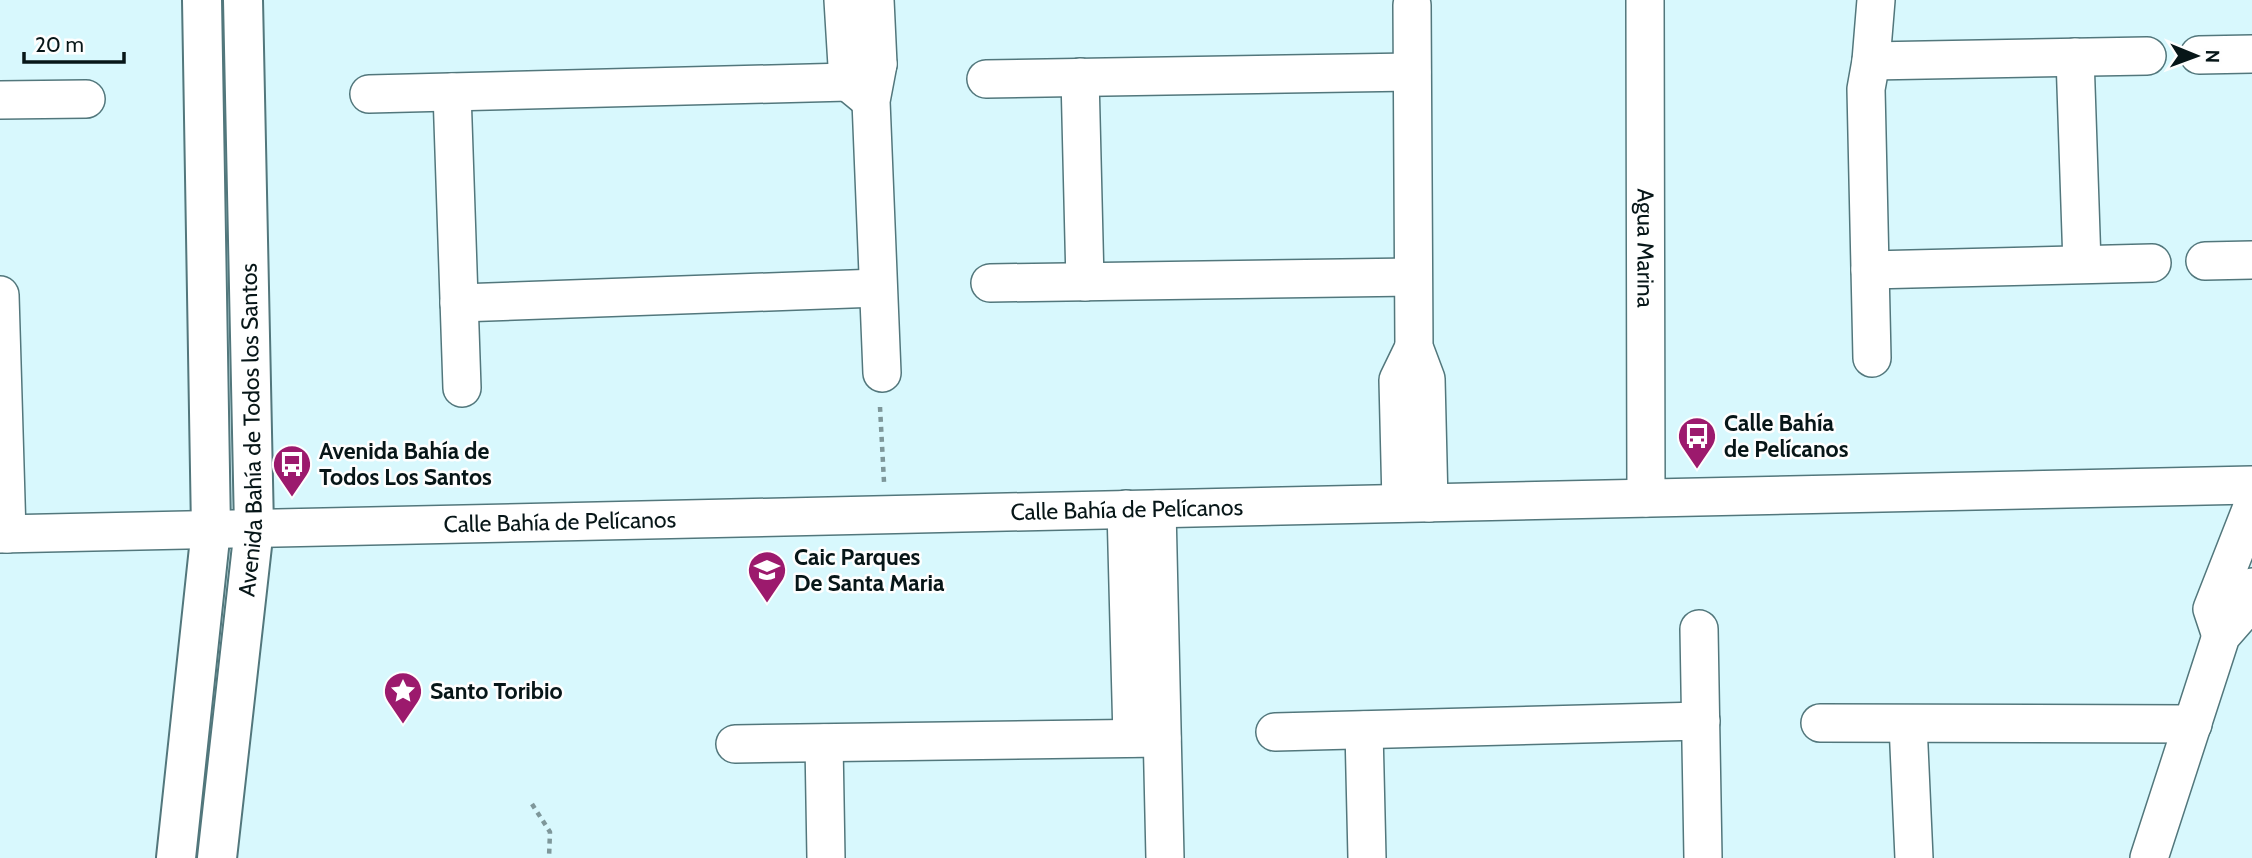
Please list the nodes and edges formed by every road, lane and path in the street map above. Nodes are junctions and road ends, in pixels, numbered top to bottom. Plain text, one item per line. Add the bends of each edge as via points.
1 (202, 0) edge
2 (243, 0) edge
3 (843, 0) edge
4 (875, 0) edge
5 (1645, 0) edge
6 (1876, 0) edge
7 (1412, 5) dead end
8 (2252, 54) edge
9 (2199, 55) dead end
10 (2147, 56) dead end
11 (2075, 57) junction
12 (1871, 61) junction
13 (1412, 72) junction
14 (1080, 77) junction
15 (986, 79) dead end
16 (866, 82) junction
17 (452, 92) junction
18 (369, 94) dead end
19 (86, 99) dead end
20 (0, 100) edge
21 (2252, 260) edge
22 (2205, 261) dead end
23 (2152, 263) dead end
24 (2082, 264) junction
25 (1870, 270) junction
26 (1413, 277) junction
27 (1085, 282) junction
28 (990, 283) dead end
29 (878, 288) junction
30 (0, 295) edge
31 (459, 303) junction
32 (0, 306) edge
33 (1872, 358) dead end
34 (882, 373) joint
35 (462, 388) dead end
36 (2252, 485) edge
37 (1646, 498) junction
38 (1415, 503) junction
39 (2252, 507) edge
40 (1142, 509) junction
41 (885, 514) junction
42 (254, 528) junction
43 (211, 529) junction
44 (3, 534) edge
45 (2252, 587) edge
46 (1699, 629) dead end
47 (2221, 636) junction
48 (1701, 721) junction
49 (1820, 723) dead end
50 (1908, 724) junction
51 (2193, 724) junction
52 (1364, 730) junction
53 (1275, 732) dead end
54 (1147, 738) junction
55 (824, 743) junction
56 (735, 744) dead end
57 (532, 804) dead end
58 (176, 858) edge
59 (217, 858) edge
60 (549, 858) edge
61 (826, 858) edge
62 (1165, 858) edge
63 (1367, 858) edge
64 (1703, 858) edge
65 (1914, 858) edge
66 (2148, 858) edge

1 - 43 street, Avenida Bahía de Todos los Santos
2 - 42 street, Avenida Bahía de Todos los Santos
3 - 16 street
4 - 16 street
5 - 37 street, Agua Marina
6 - 12 street
7 - 13 street
8 - 9 street
10 - 11 street
11 - 12 street
11 - 24 street
12 - 25 street via 1866,89
13 - 14 street
13 - 26 street
14 - 15 street
14 - 27 street
16 - 17 street
16 - 29 street
17 - 18 street
17 - 31 street
19 - 20 street
21 - 22 street
23 - 24 street
24 - 25 street
25 - 33 street
26 - 27 street
26 - 38 street via 1414,347 1398,380
27 - 28 street
29 - 31 street
29 - 34 street
30 - 32 street
31 - 35 street
32 - 44 street
34 - 41 path
36 - 37 street, Calle Bahía de Pelícanos
37 - 38 street, Calle Bahía de Pelícanos
38 - 40 street, Calle Bahía de Pelícanos
39 - 47 street via 2212,609
40 - 41 street, Calle Bahía de Pelícanos
40 - 54 street
41 - 42 street, Calle Bahía de Pelícanos
42 - 43 street, Calle Bahía de Pelícanos
42 - 59 street, Avenida Bahía de Todos los Santos
43 - 44 street, Calle Bahía de Pelícanos
43 - 58 street, Avenida Bahía de Todos los Santos
45 - 47 street via 2242,612
46 - 48 street
47 - 51 street
48 - 52 street
48 - 64 street
49 - 50 street
50 - 51 street
50 - 65 street
51 - 66 street
52 - 53 street
52 - 63 street
54 - 55 street
54 - 62 street
55 - 56 street
55 - 61 street
57 - 60 path via 550,832

